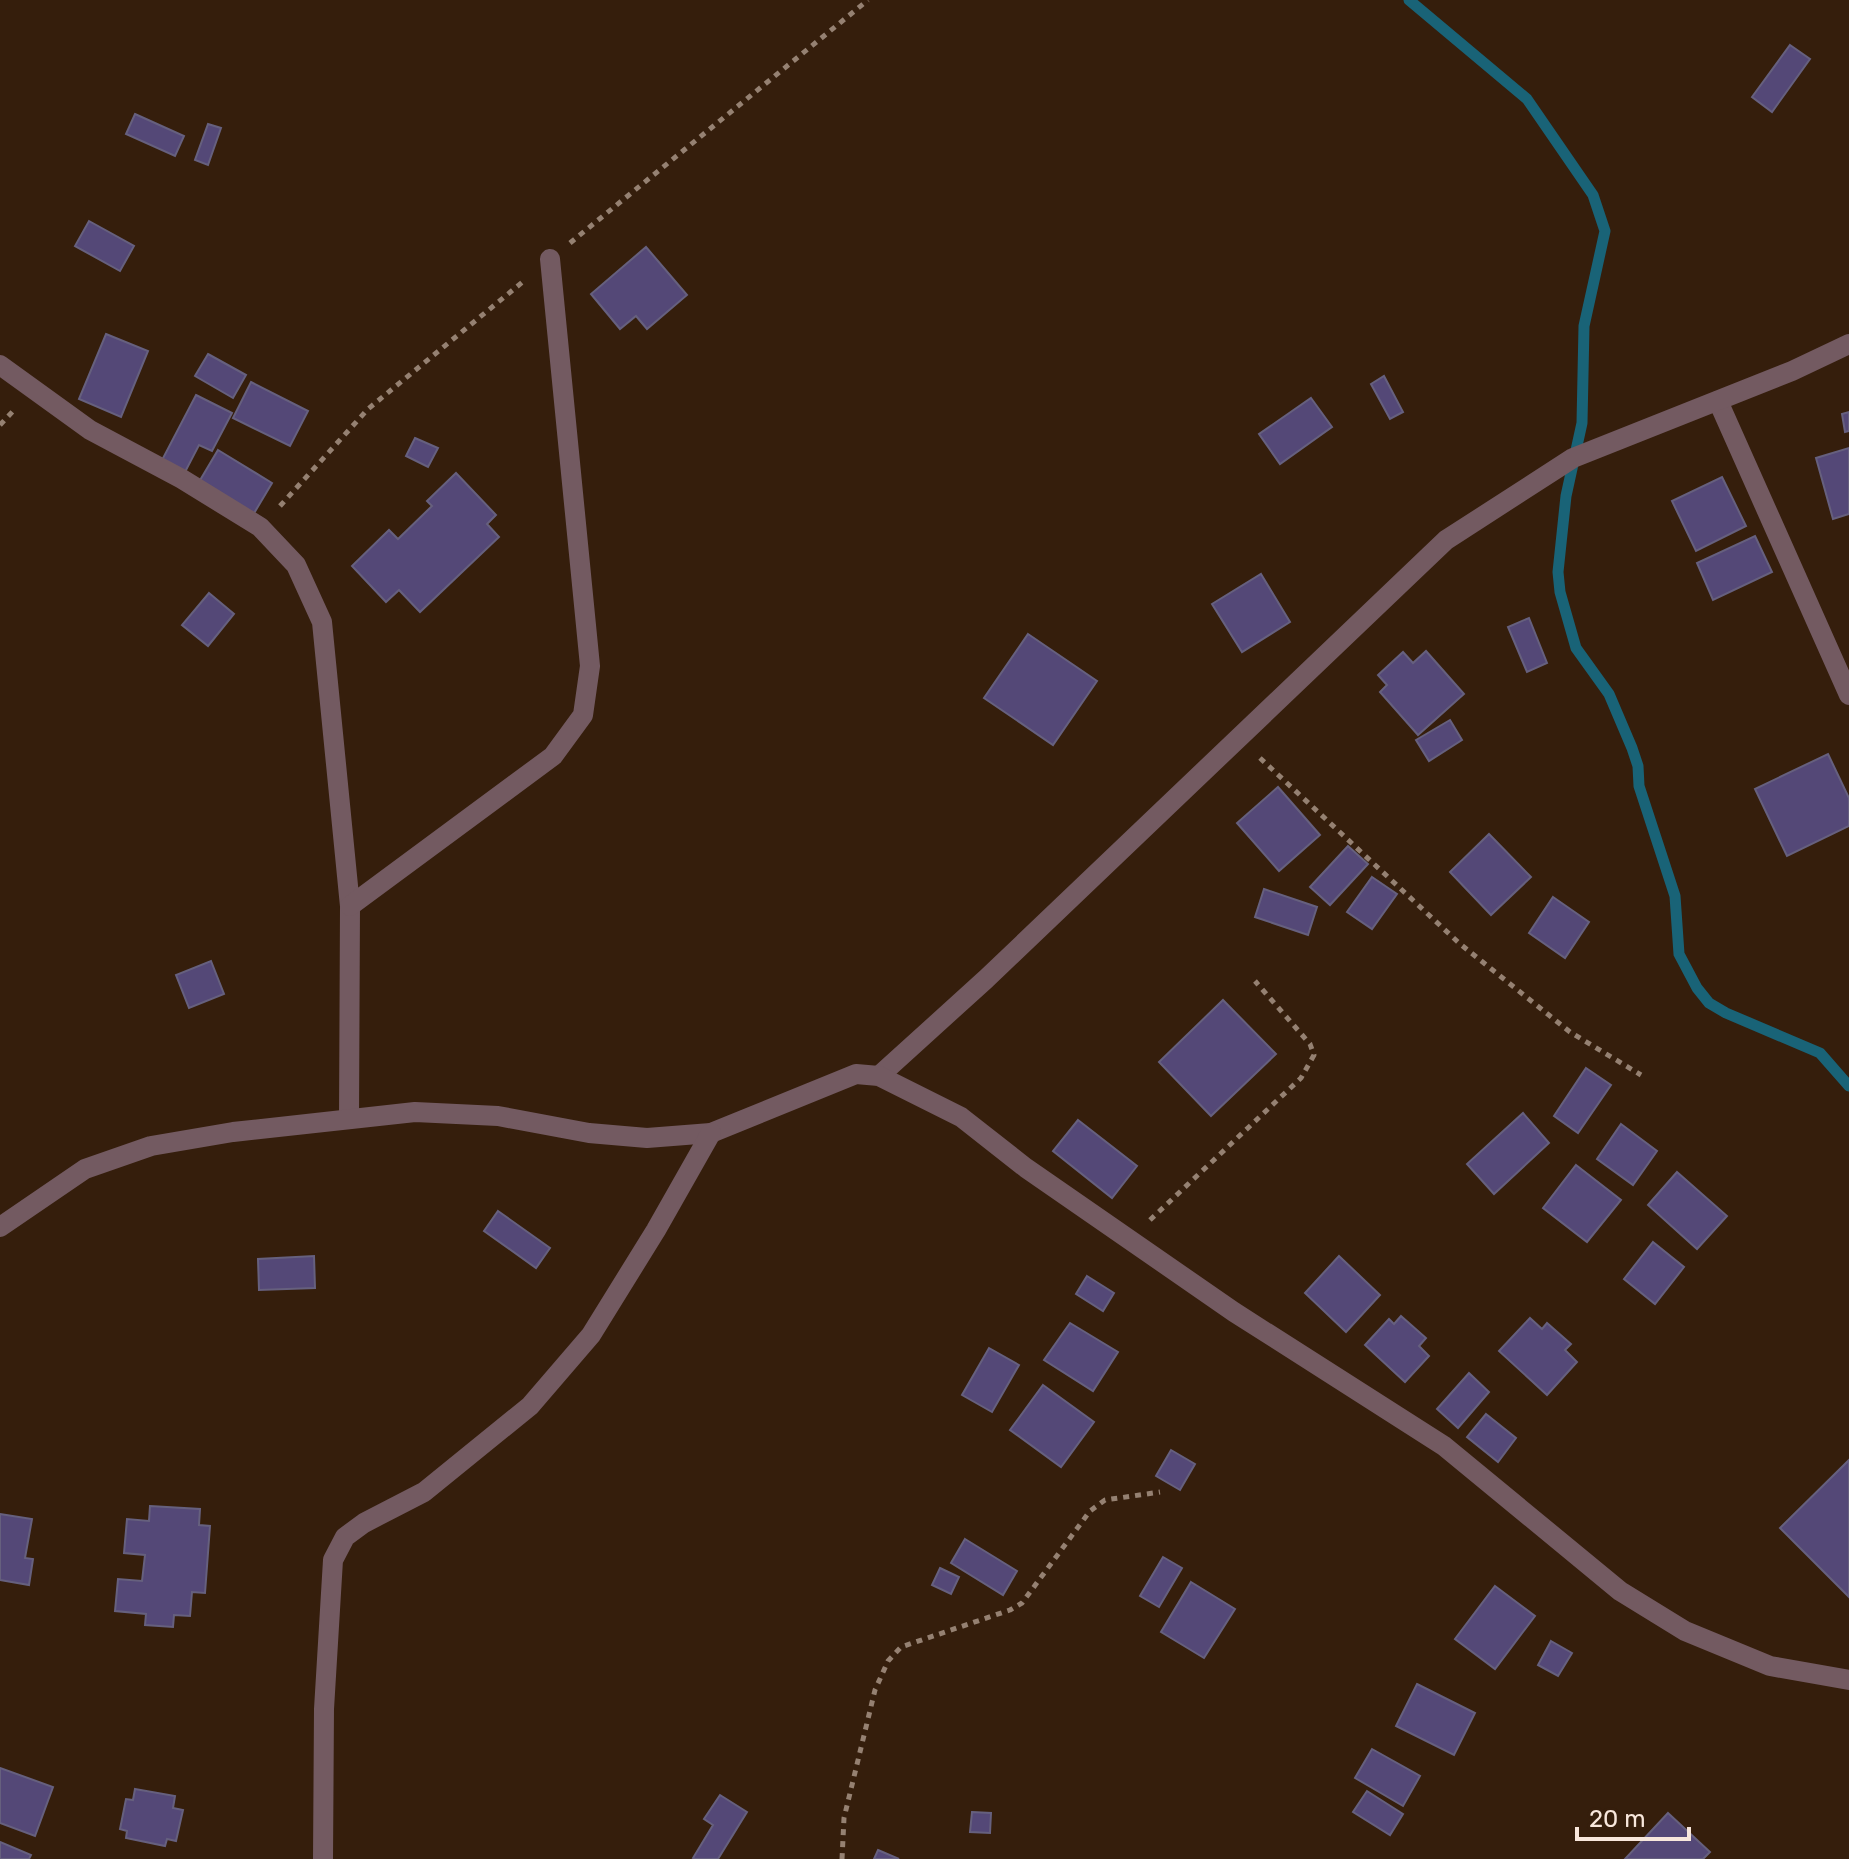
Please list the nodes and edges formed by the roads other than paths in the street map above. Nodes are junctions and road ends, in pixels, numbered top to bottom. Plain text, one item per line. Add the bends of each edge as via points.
1 (550, 259) dead end
2 (1849, 344) edge
3 (0, 365) edge
4 (1718, 401) junction
5 (1849, 695) edge
6 (350, 906) junction
7 (879, 1076) junction
8 (349, 1119) junction
9 (711, 1133) junction
10 (0, 1227) edge
11 (1849, 1680) edge
12 (323, 1859) edge

1 - 6 street via 590,666 583,715 553,756
2 - 4 street
3 - 6 street via 90,430 260,527 296,565 322,622
4 - 5 street
4 - 7 street via 1573,458 1446,540
6 - 8 street
7 - 9 street via 856,1074
7 - 11 street via 961,1117 1234,1312 1444,1446 1620,1591 1685,1631 1770,1666
8 - 9 street via 415,1112 498,1116 647,1138
8 - 10 street via 151,1146 85,1169
9 - 12 street via 591,1335 530,1406 424,1492 345,1537 333,1560 324,1709

